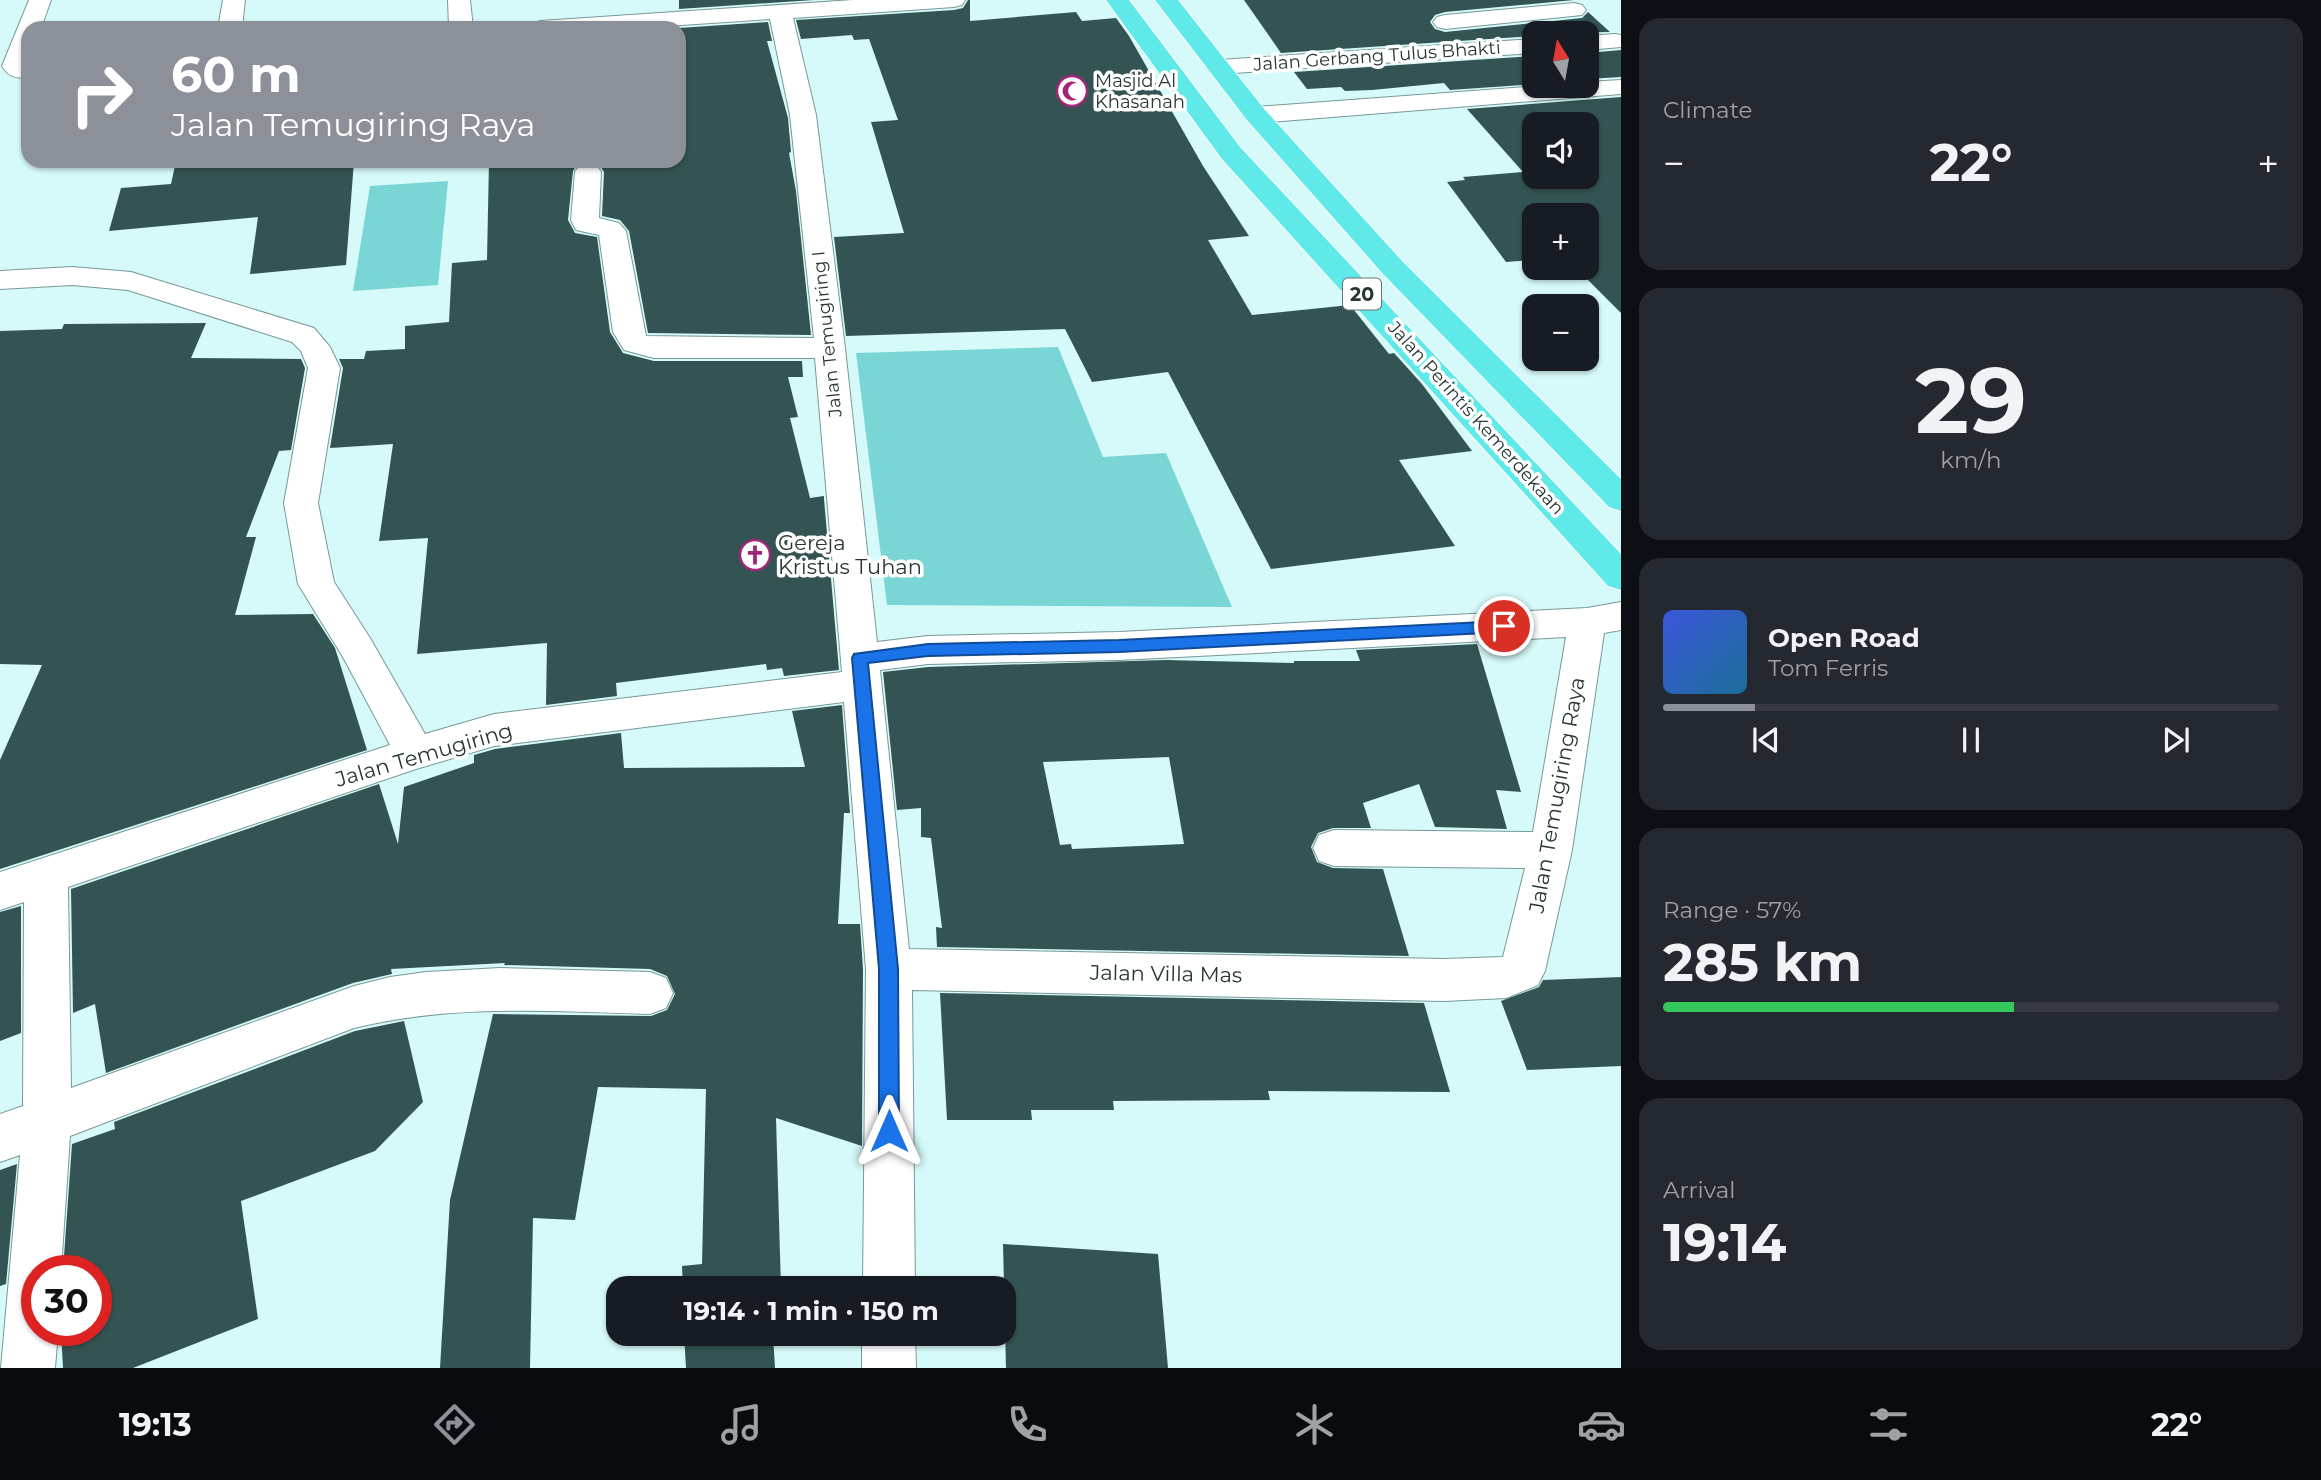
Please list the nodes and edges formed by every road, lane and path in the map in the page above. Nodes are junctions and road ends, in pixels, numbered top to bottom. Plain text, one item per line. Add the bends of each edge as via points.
1 (40, 0) edge
2 (234, 0) edge
3 (459, 0) edge
4 (954, 0) edge
5 (1117, 0) edge
6 (1166, 0) edge
7 (1466, 0) edge
8 (681, 8) edge
9 (1574, 10) dead end
10 (780, 13) junction
11 (32, 21) edge
12 (231, 21) edge
13 (460, 21) edge
14 (590, 21) edge
15 (1445, 22) junction
16 (1615, 41) dead end
17 (1600, 42) edge
18 (1522, 47) edge
19 (1443, 51) junction
20 (1219, 67) junction
21 (1621, 87) edge
22 (1256, 115) junction
23 (588, 172) dead end
24 (0, 280) edge
25 (830, 348) junction
26 (1621, 499) edge
27 (1621, 577) edge
28 (1604, 619) edge
29 (861, 671) junction
30 (415, 753) junction
31 (1335, 848) dead end
32 (1551, 850) junction
33 (46, 876) junction
34 (0, 891) edge
35 (889, 969) junction
36 (1444, 980) joint
37 (650, 993) dead end
38 (47, 1119) junction
39 (0, 1138) edge
40 (889, 1276) edge
41 (889, 1346) edge
42 (28, 1368) edge
43 (889, 1368) edge

1 - 11 street
2 - 12 street
3 - 13 street
4 - 10 street
5 - 27 highway, Jalan Perintis Kemerdekaan / 20 via 1231,153
6 - 20 highway, Jalan Perintis Kemerdekaan / 20
7 - 15 street
8 - 10 street
8 - 14 street
9 - 15 street
10 - 25 street, Jalan Temugiring I via 803,115
15 - 19 street
16 - 17 street
18 - 19 street, Jalan Gerbang Tulus Bhakti
19 - 20 street, Jalan Gerbang Tulus Bhakti
20 - 22 highway, Jalan Perintis Kemerdekaan / 20
21 - 22 street
22 - 26 highway, Jalan Perintis Kemerdekaan / 20 via 1394,269
23 - 25 street via 586,225 612,231 628,332 635,343 654,348
24 - 30 street via 72,276 131,281 303,335 316,347 324,368 301,503 316,584
25 - 29 street, Jalan Temugiring I
28 - 29 street, Jalan Temugiring Raya via 1119,646 928,650
28 - 32 street, Jalan Temugiring Raya
29 - 30 street, Jalan Temugiring via 494,730
29 - 35 street, Jalan Temugiring I
30 - 33 street, Jalan Temugiring
31 - 32 street
32 - 36 street, Jalan Temugiring Raya via 1522,971
33 - 34 street, Jalan Temugiring
33 - 38 street
35 - 36 street, Jalan Villa Mas
35 - 40 street, Jalan Temugiring I
37 - 38 street via 446,989 391,996
38 - 39 street
38 - 42 street
41 - 43 street

